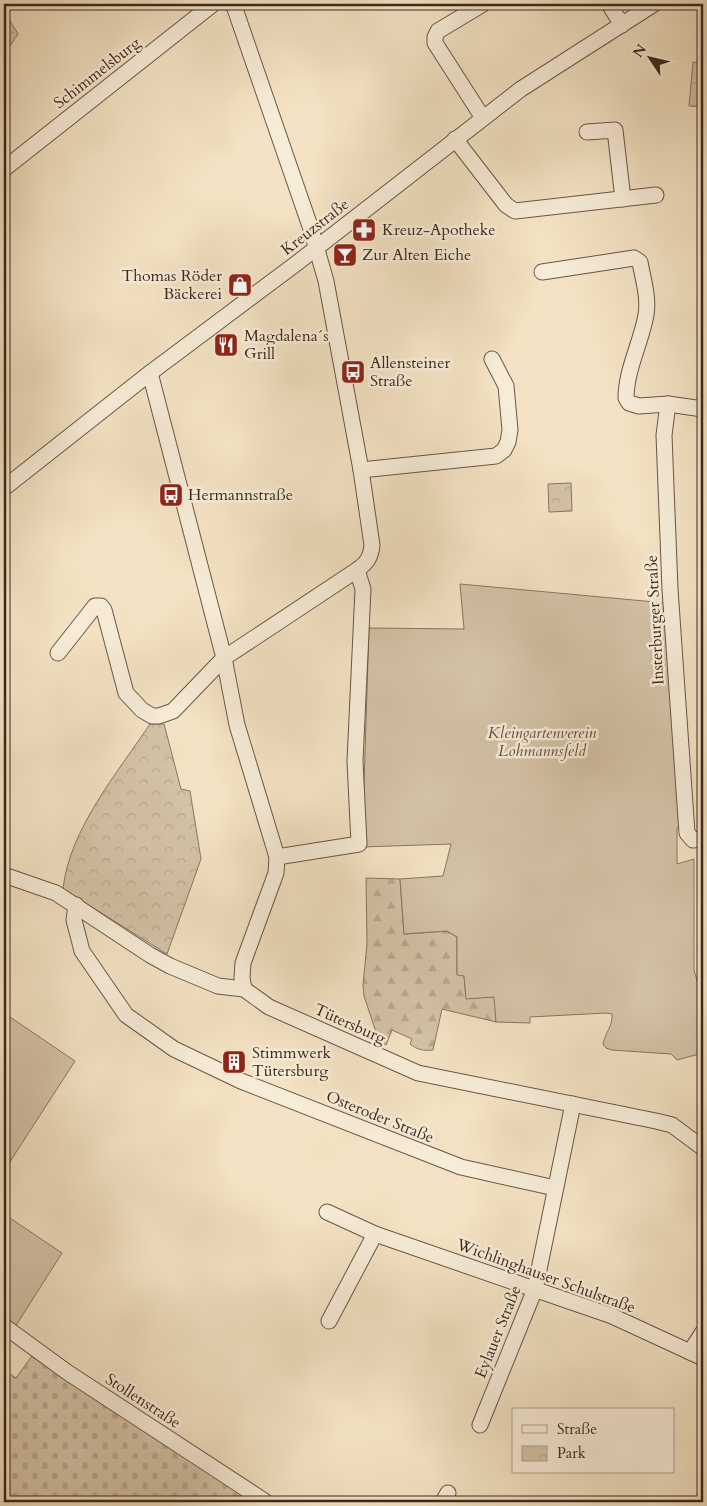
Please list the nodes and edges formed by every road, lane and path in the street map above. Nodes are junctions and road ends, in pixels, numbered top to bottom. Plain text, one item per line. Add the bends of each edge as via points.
1 (213, 4) edge
2 (231, 4) edge
3 (483, 4) edge
4 (609, 4) edge
5 (654, 4) edge
6 (622, 25) junction
7 (483, 118) junction
8 (587, 132) dead end
9 (455, 140) junction
10 (4, 170) edge
11 (656, 195) dead end
12 (622, 198) junction
13 (316, 248) junction
14 (542, 272) dead end
15 (492, 359) dead end
16 (150, 373) junction
17 (668, 404) junction
18 (703, 408) edge
19 (361, 470) junction
20 (4, 488) edge
21 (357, 570) junction
22 (58, 653) dead end
23 (224, 658) junction
24 (703, 839) edge
25 (277, 857) junction
26 (4, 875) edge
27 (76, 905) junction
28 (244, 989) junction
29 (573, 1104) junction
30 (703, 1148) edge
31 (555, 1188) junction
32 (327, 1212) dead end
33 (375, 1234) junction
34 (535, 1289) junction
35 (329, 1321) dead end
36 (4, 1326) edge
37 (703, 1332) edge
38 (697, 1355) edge
39 (480, 1425) dead end
40 (266, 1502) edge

1 - 10 street, Schimmelsburg
2 - 13 street
3 - 7 street via 435,37 435,43
4 - 6 street
5 - 6 street, Kreuzstraße
6 - 7 street, Kreuzstraße via 521,89
7 - 9 street, Kreuzstraße
8 - 12 street via 615,130
9 - 12 street via 506,205 515,211
9 - 13 street, Kreuzstraße
11 - 12 street
13 - 16 street, Kreuzstraße
13 - 19 street via 326,281
14 - 17 street via 638,259 647,304 626,398 629,403 639,406
15 - 19 street via 506,386 510,430 504,450 496,456
16 - 20 street, Kreuzstraße
16 - 23 street
17 - 18 street
17 - 24 street, Insterburger Straße via 664,435 670,589 687,833 693,840
19 - 21 street via 372,545 371,556
21 - 23 street
21 - 25 street via 363,589 355,761 359,844
22 - 23 street via 95,606 102,606 126,693 152,716 173,711
23 - 25 street via 237,725
25 - 28 street via 276,873 243,962
26 - 27 street via 56,893
27 - 28 street via 170,966 218,986
27 - 31 street, Osteroder Straße via 74,920 82,951 126,1015 174,1049 241,1081 461,1167
28 - 29 street, Tütersburg via 269,1008 418,1073
29 - 30 street, Tütersburg via 672,1125
29 - 31 street, Eylauer Straße
31 - 34 street, Eylauer Straße
32 - 33 street, Wichlinghauser Schulstraße
33 - 34 street, Wichlinghauser Schulstraße
33 - 35 street
34 - 38 street, Wichlinghauser Schulstraße via 612,1316
34 - 39 street, Eylauer Straße
36 - 40 street, Stollenstraße via 67,1372
37 - 38 street

